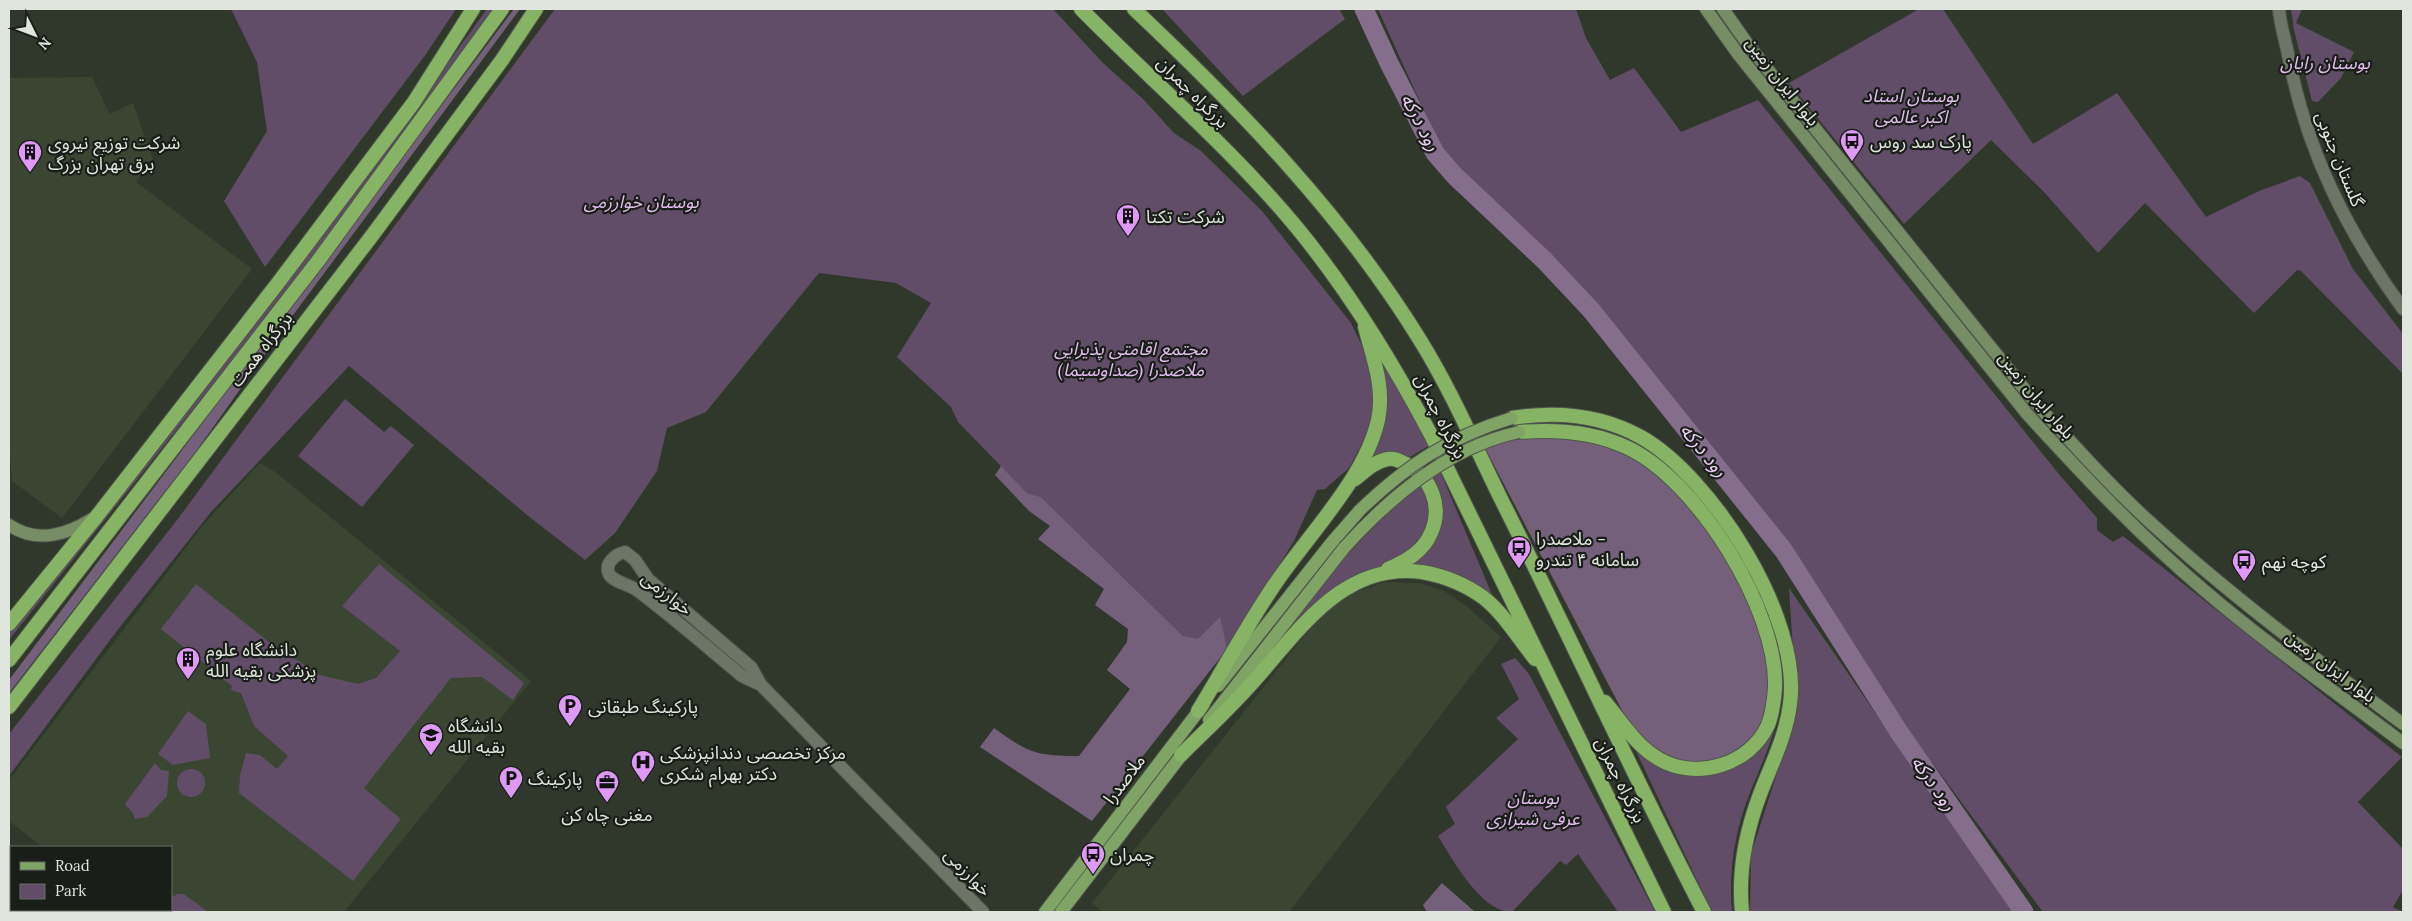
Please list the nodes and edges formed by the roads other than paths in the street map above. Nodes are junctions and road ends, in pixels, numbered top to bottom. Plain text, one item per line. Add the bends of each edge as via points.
1 (474, 9) edge
2 (502, 9) edge
3 (536, 9) edge
4 (1081, 9) edge
5 (1706, 9) edge
6 (1723, 9) edge
7 (2279, 9) edge
8 (1141, 10) edge
9 (2403, 309) edge
10 (1361, 312) junction
11 (1512, 418) joint
12 (1519, 432) joint
13 (1346, 486) junction
14 (97, 516) junction
15 (9, 525) edge
16 (1382, 572) junction
17 (2266, 621) junction
18 (9, 624) edge
19 (34, 626) junction
20 (2257, 632) junction
21 (9, 650) edge
22 (9, 660) edge
23 (1552, 680) junction
24 (761, 685) junction
25 (1592, 687) junction
26 (9, 707) edge
27 (1198, 711) junction
28 (2403, 724) edge
29 (2403, 743) edge
30 (1181, 755) junction
31 (983, 912) edge
32 (1044, 912) edge
33 (1061, 912) edge
34 (1664, 912) edge
35 (1704, 912) edge
36 (1742, 912) edge

1 - 14 highway via 414,102
2 - 19 highway, بزرگراه همت via 318,261
3 - 26 highway, بزرگراه همت via 371,237
4 - 10 highway, بزرگراه چمران via 1246,172 1297,228
5 - 20 main road, بلوار ایران زمین via 1738,54 2028,415 2140,532 2204,590
6 - 17 main road, بلوار ایران زمین via 1749,46 2038,406 2150,522
7 - 9 street, گلستان جنوبی via 2294,88 2325,177 2352,232
8 - 25 highway, بزرگراه چمران via 1250,122 1370,264 1434,366
10 - 13 highway via 1381,383 1381,401 1374,435
10 - 23 highway, بزرگراه چمران via 1431,435
11 - 27 main road, ملاصدرا, bridge via 1469,432 1436,449 1401,473 1360,510
11 - 36 highway via 1559,414 1578,416 1641,437 1662,452 1720,513 1766,588 1787,650 1790,703 1785,729 1744,848
12 - 25 highway via 1555,430 1606,439 1642,456 1674,481 1711,525 1747,584 1770,646 1775,687 1768,725 1758,741 1735,760 1701,770 1675,766 1649,753
12 - 30 main road, ملاصدرا, bridge via 1477,445 1445,462 1391,502 1344,548
13 - 16 highway via 1379,462 1400,460 1416,469 1434,496 1435,520 1423,546 1405,562
13 - 27 highway via 1273,587
14 - 15 main road via 65,534 49,536 28,533
14 - 18 highway
16 - 23 highway via 1428,573 1444,576 1468,588 1494,608
16 - 30 highway via 1345,589 1318,609 1252,684
17 - 20 main road
17 - 28 main road, بلوار ایران زمین
19 - 21 highway
19 - 22 highway, بزرگراه همت
20 - 29 main road, بلوار ایران زمین
23 - 34 highway, بزرگراه چمران
24 - 24 street, خوارزمی via 751,667 648,579 630,554 625,552 612,558 608,573 613,578 638,591 742,676
24 - 31 street, خوارزمی
25 - 35 highway, بزرگراه چمران
27 - 32 main road, ملاصدرا
30 - 33 main road, ملاصدرا

